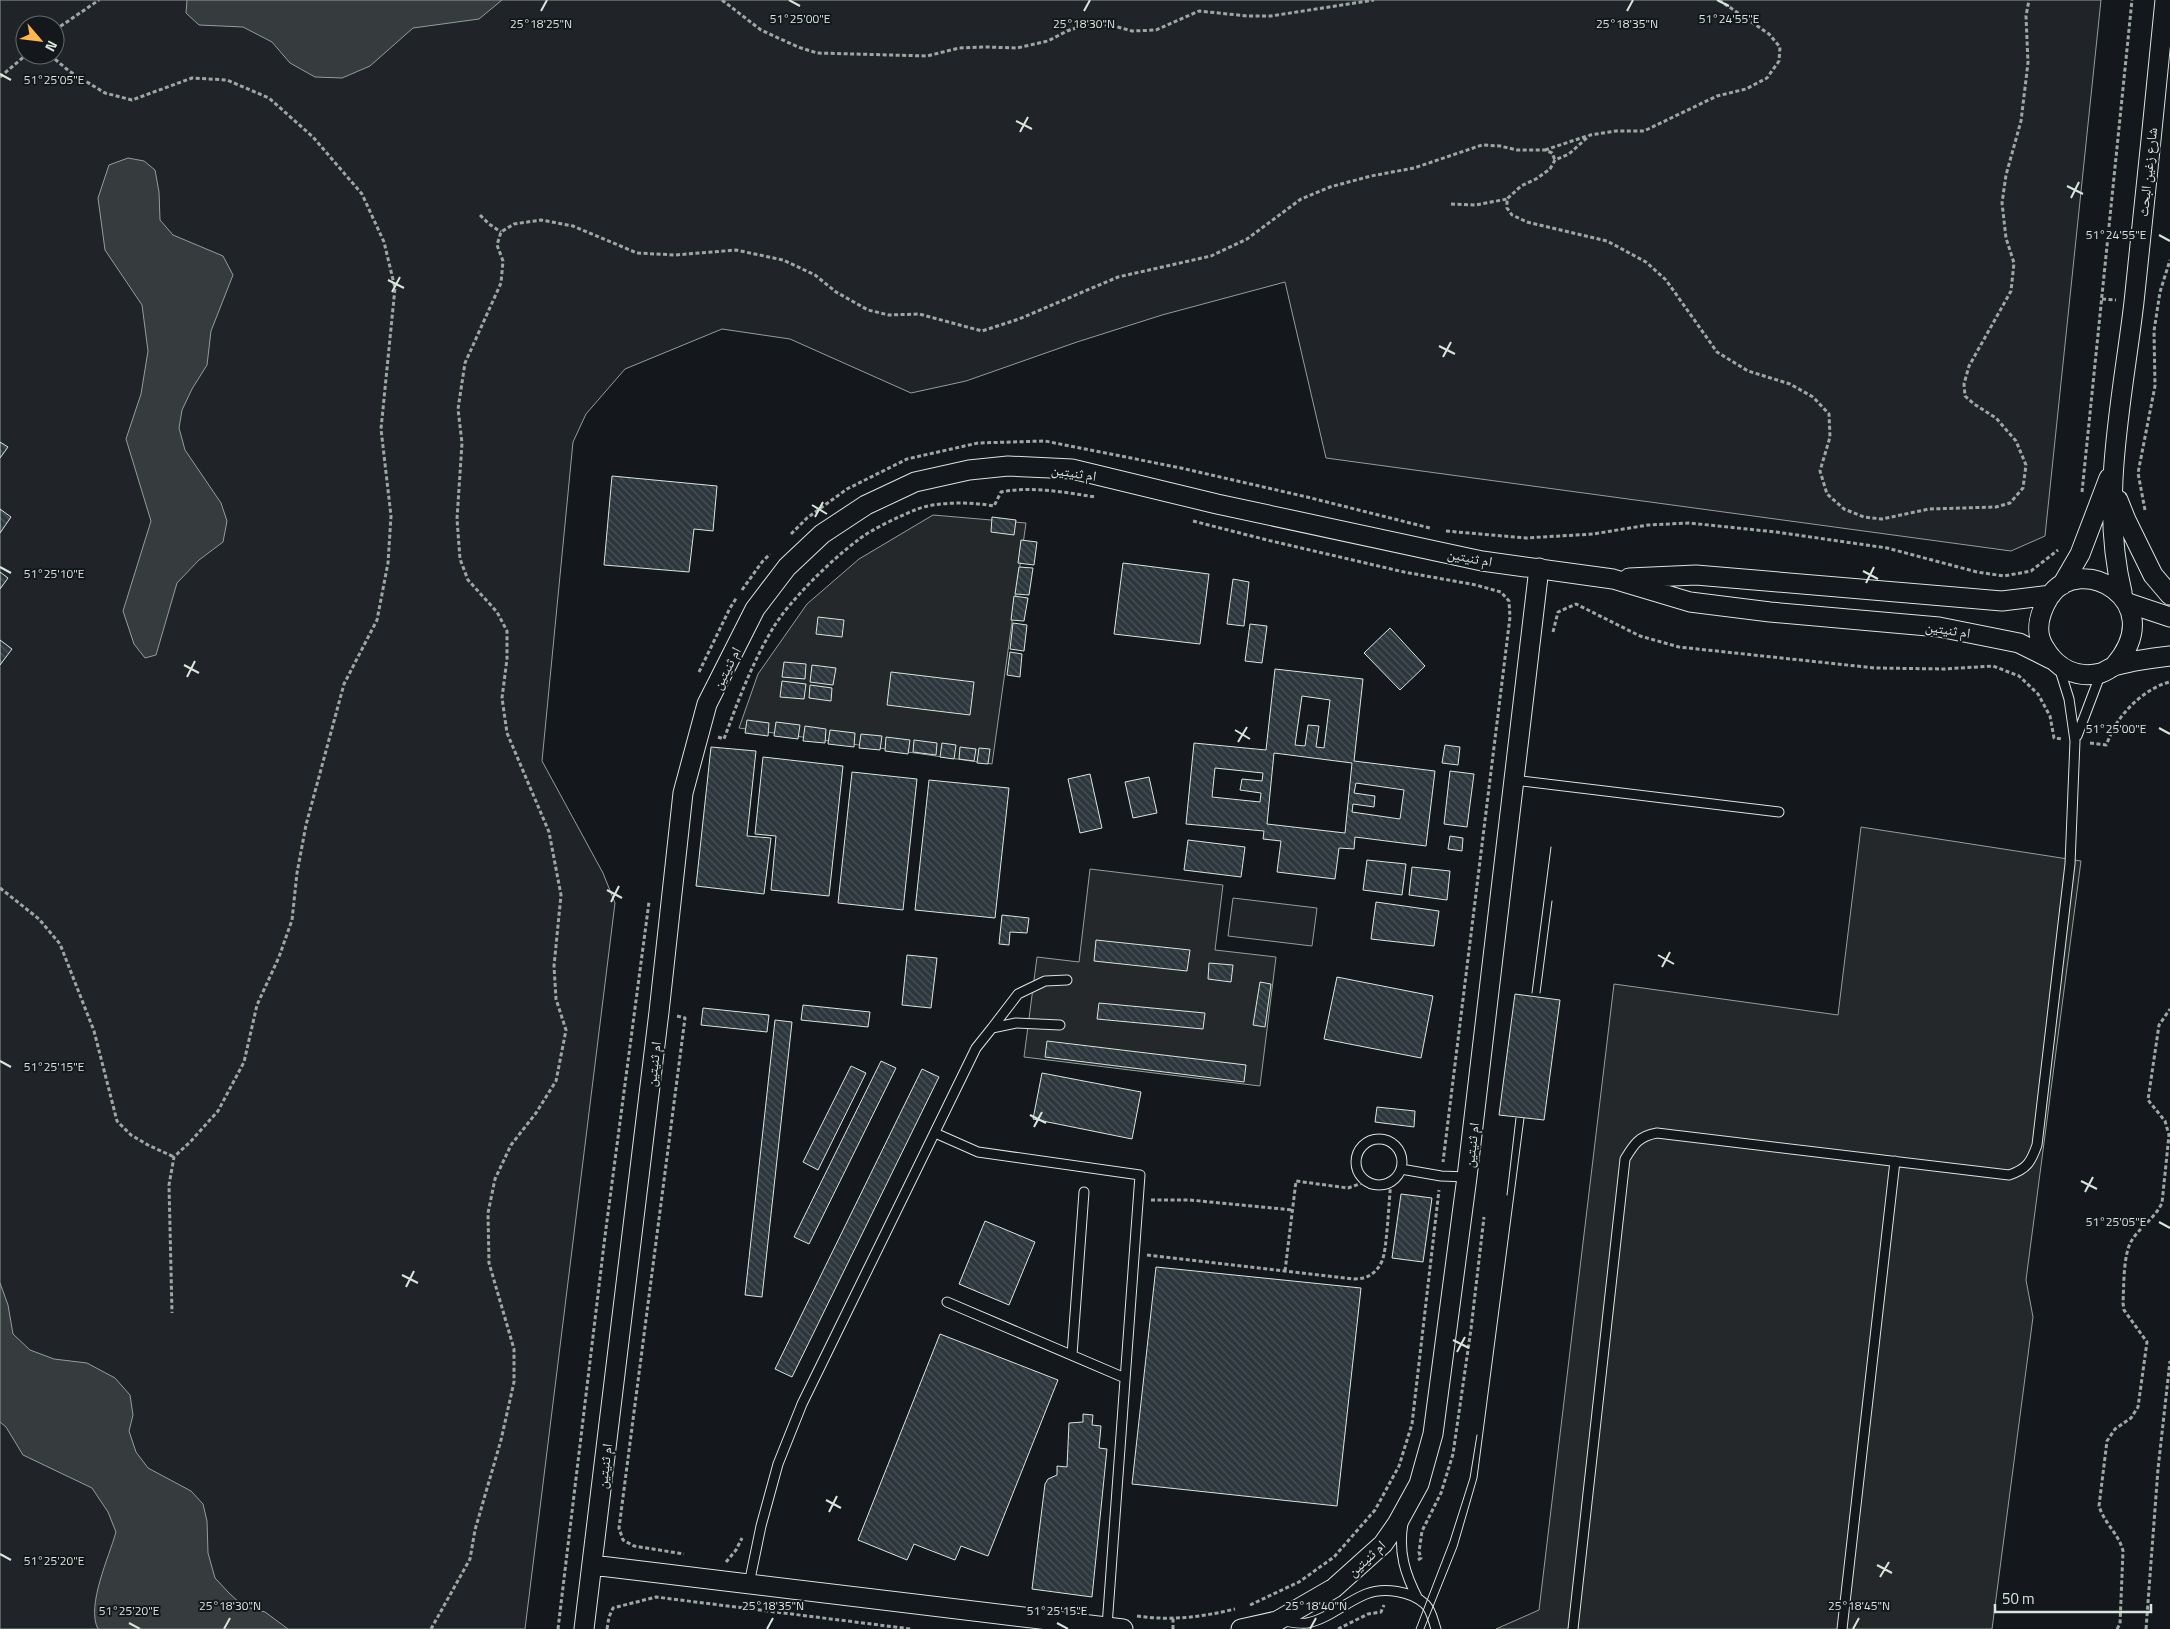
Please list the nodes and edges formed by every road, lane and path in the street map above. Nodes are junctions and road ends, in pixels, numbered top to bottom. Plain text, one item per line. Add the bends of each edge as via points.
1 (99, 0) edge
2 (722, 0) edge
3 (1374, 0) edge
4 (1719, 0) edge
5 (2029, 0) edge
6 (2132, 0) edge
7 (2165, 0) edge
8 (65, 23) edge
9 (15, 64) edge
10 (62, 65) edge
11 (0, 77) edge
12 (1590, 135) junction
13 (1545, 150) dead end
14 (1507, 198) junction
15 (1451, 204) dead end
16 (480, 215) dead end
17 (501, 232) dead end
18 (2170, 260) edge
19 (2114, 463) junction
20 (2113, 486) junction
21 (1097, 497) dead end
22 (2081, 497) dead end
23 (2146, 515) dead end
24 (1192, 520) dead end
25 (1433, 528) dead end
26 (1442, 531) dead end
27 (788, 536) dead end
28 (2062, 544) dead end
29 (775, 549) dead end
30 (1539, 568) junction
31 (1613, 579) junction
32 (1740, 580) junction
33 (1780, 582) junction
34 (1840, 588) junction
35 (2057, 590) junction
36 (2170, 595) edge
37 (2125, 598) junction
38 (1735, 606) junction
39 (1770, 612) junction
40 (2170, 617) edge
41 (1840, 618) junction
42 (1552, 641) dead end
43 (2170, 656) edge
44 (2055, 663) junction
45 (2108, 669) junction
46 (697, 678) dead end
47 (2170, 682) edge
48 (700, 733) junction
49 (2075, 741) junction
50 (1514, 780) junction
51 (1779, 812) dead end
52 (0, 888) edge
53 (650, 894) dead end
54 (1067, 980) dead end
55 (2170, 1009) edge
56 (635, 1012) junction
57 (659, 1012) junction
58 (1060, 1025) dead end
59 (992, 1028) junction
60 (935, 1133) junction
61 (174, 1157) junction
62 (1895, 1161) junction
63 (1401, 1169) junction
64 (1441, 1176) junction
65 (1467, 1177) junction
66 (1366, 1182) junction
67 (1391, 1182) junction
68 (1084, 1192) dead end
69 (1138, 1200) junction
70 (1293, 1210) junction
71 (1484, 1211) dead end
72 (1134, 1253) junction
73 (1285, 1271) junction
74 (947, 1302) dead end
75 (172, 1313) dead end
76 (1072, 1355) junction
77 (2170, 1361) edge
78 (1125, 1378) junction
79 (1406, 1508) junction
80 (761, 1526) junction
81 (687, 1555) dead end
82 (717, 1563) dead end
83 (592, 1565) junction
84 (1405, 1568) junction
85 (749, 1584) junction
86 (1390, 1591) junction
87 (1418, 1599) junction
88 (1173, 1618) junction
89 (1277, 1621) junction
90 (1113, 1622) edge
91 (558, 1629) edge
92 (584, 1629) edge
93 (607, 1629) edge
94 (911, 1629) edge
95 (1173, 1629) edge
96 (1241, 1629) edge
97 (1338, 1629) edge
98 (1436, 1629) edge
99 (1574, 1629) edge
100 (1842, 1629) edge
101 (2117, 1629) edge
102 (2146, 1629) edge

1 - 8 path
2 - 3 path via 761,30 817,53 927,56 959,48 1017,48 1048,41 1088,24 1112,25 1132,32 1156,30 1199,11 1271,16
4 - 12 path via 1769,34 1780,47 1779,61 1767,78 1746,89 1717,96 1644,131
5 - 14 path via 2026,16 2028,63 2021,121 2006,175 2002,204 2006,238 2014,263 2011,292 1969,366 1964,384 1965,396 1996,418 2016,442 2026,465 2023,488 2010,503 1996,507 1929,509 1882,519 1864,517 1844,509 1827,494 1822,479 1820,471 1830,437 1829,414 1813,397 1790,384 1748,371 1717,352 1666,280 1646,262 1607,241 1526,222 1512,215 1507,208
6 - 22 path
7 - 19 street, شارع زغين البحث
9 - 11 path
10 - 61 path via 104,93 132,100 192,78 227,80 269,98 313,137 362,194 384,242 395,288 381,429 391,516 388,563 377,620 344,684 306,825 292,920 258,1006 244,1062 218,1111
12 - 13 path
12 - 14 path via 1569,154 1555,160 1550,169
14 - 15 path via 1476,205
16 - 17 path
18 - 23 path via 2160,292 2154,331 2155,386 2138,473
19 - 20 street, شارع زغين البحث
19 - 35 street, شارع زغين البحث via 2080,554
20 - 36 street via 2153,575
20 - 37 street, شارع زغين البحث via 2114,561
21 - 48 path via 1013,489 1001,492 994,506 975,503 916,509 858,539 802,591 774,627 746,681 724,739
24 - 64 path via 1404,572 1476,585 1501,592 1509,601 1510,617
25 - 27 path via 1307,496 1045,441 978,443 907,459 847,489
26 - 28 path via 1526,538 1689,523 1887,548 2004,576 2030,571
29 - 46 path via 730,608
30 - 31 street, ام ثنيتين
30 - 48 street, ام ثنيتين via 1464,557 1072,469 1008,466 969,470 915,482 866,505 822,534 787,567 755,609 708,704
30 - 50 street, ام ثنيتين
31 - 32 street, ام ثنيتين via 1696,576
31 - 38 street, ام ثنيتين via 1690,602
32 - 33 street, ام ثنيتين
32 - 38 street via 1743,597
33 - 34 street, ام ثنيتين
33 - 39 street via 1764,591 1763,602
34 - 35 street, ام ثنيتين via 2002,601
34 - 41 street via 1834,603
35 - 37 street via 2077,580 2092,579 2108,584
35 - 44 street via 2042,610 2039,627 2042,644
37 - 40 street
37 - 45 street via 2134,619 2134,636 2127,652
38 - 39 street, ام ثنيتين
39 - 41 street, ام ثنيتين
41 - 44 street, ام ثنيتين via 1939,627 1997,637 2019,643
42 - 49 path via 1558,612 1576,604 1640,636 1679,647 1875,668 1993,666 2019,676 2038,694 2050,716 2054,738
43 - 45 street
44 - 45 street via 2086,675
44 - 49 lane via 2069,699
45 - 49 lane
47 - 49 path via 2138,699 2118,720 2106,745
48 - 57 street, ام ثنيتين via 683,793
49 - 62 lane via 2070,864 2038,1145 2032,1160 2021,1171 2009,1175
50 - 51 lane
50 - 65 street, ام ثنيتين
52 - 61 path via 39,919 60,944 94,1031 117,1122 131,1135
53 - 56 path
54 - 59 lane via 1045,981 1018,994
55 - 101 path via 2158,1025 2148,1100 2165,1121 2169,1135 2162,1203 2127,1248 2124,1310 2147,1342 2138,1407 2131,1418 2114,1429 2107,1441 2099,1506 2102,1516 2120,1540 2123,1552 2120,1624
56 - 57 path
56 - 91 path
57 - 81 path via 685,1018 619,1528 623,1540 634,1546
57 - 83 street, ام ثنيتين
58 - 59 lane via 1016,1023
59 - 60 lane via 976,1048
60 - 69 lane via 978,1152 1140,1175
60 - 80 lane via 802,1404 778,1464
61 - 75 path via 169,1185
62 - 99 lane via 1657,1133 1645,1135 1632,1146 1625,1159
62 - 100 lane
63 - 64 lane
63 - 66 lane via 1402,1156 1395,1144 1384,1138 1371,1139 1360,1147 1355,1159 1357,1172
63 - 67 lane
64 - 65 lane
64 - 88 path via 1412,1424 1399,1466 1375,1510 1334,1558 1300,1582 1250,1605 1203,1617
65 - 79 street, ام ثنيتين via 1433,1434 1419,1484
66 - 67 lane via 1378,1186
66 - 70 path via 1348,1188 1296,1181
67 - 73 path via 1383,1260 1374,1273 1364,1279 1354,1279
68 - 76 lane
69 - 70 path via 1190,1200
69 - 72 lane
70 - 73 path
71 - 84 path via 1453,1454 1441,1493 1422,1531 1421,1558
72 - 73 path
72 - 78 lane
74 - 76 lane
76 - 78 lane
77 - 102 path
78 - 90 lane
79 - 84 lane via 1400,1544
79 - 89 street, ام ثنيتين via 1383,1544 1341,1582
80 - 82 path via 744,1521 743,1537 736,1550 724,1563
80 - 85 lane
83 - 85 street
83 - 92 street, ام ثنيتين
84 - 87 lane
85 - 90 street
86 - 87 lane
86 - 89 lane via 1368,1593 1306,1624
86 - 97 path via 1381,1612 1368,1614
87 - 98 lane via 1431,1612
88 - 90 path
88 - 95 path
89 - 96 street, ام ثنيتين
93 - 94 path via 613,1608 656,1597

